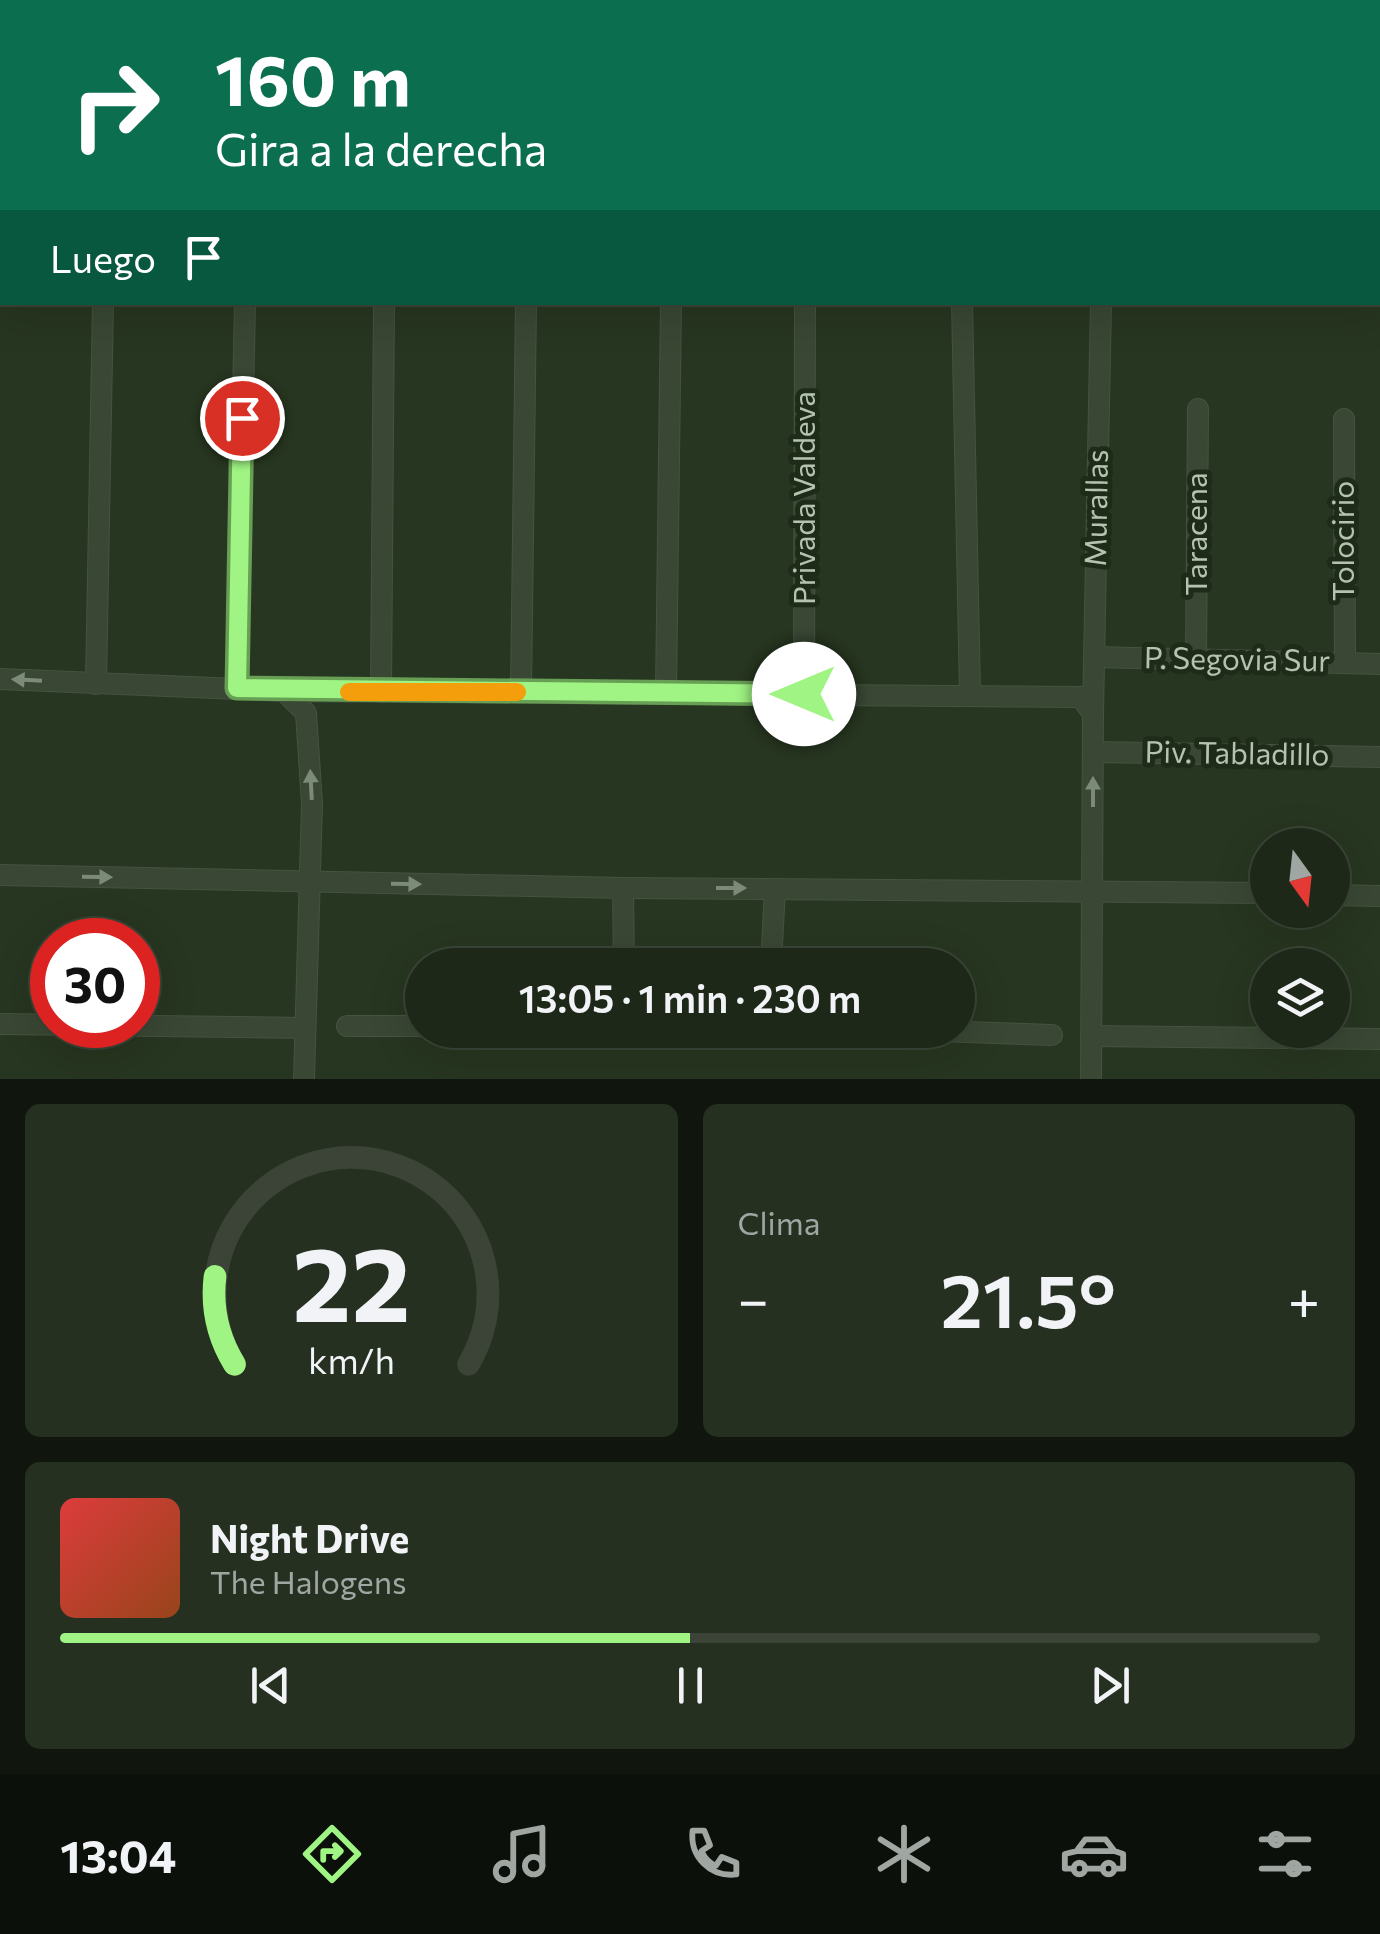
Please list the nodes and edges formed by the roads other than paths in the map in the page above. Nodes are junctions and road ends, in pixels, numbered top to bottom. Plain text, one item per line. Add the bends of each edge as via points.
1 (103, 305) edge
2 (244, 305) edge
3 (384, 305) edge
4 (526, 305) edge
5 (671, 305) edge
6 (806, 305) edge
7 (962, 305) edge
8 (1102, 305) edge
9 (1198, 408) dead end
10 (1344, 419) dead end
11 (1094, 657) junction
12 (1196, 660) junction
13 (1345, 663) junction
14 (1380, 664) edge
15 (0, 679) edge
16 (96, 684) junction
17 (237, 688) junction
18 (284, 691) junction
19 (381, 692) junction
20 (521, 692) junction
21 (666, 693) junction
22 (804, 694) junction
23 (970, 694) junction
24 (1093, 714) junction
25 (1093, 752) junction
26 (1380, 756) edge
27 (0, 875) edge
28 (309, 882) junction
29 (623, 888) junction
30 (775, 888) junction
31 (1092, 890) junction
32 (1250, 894) edge
33 (1350, 895) edge
34 (1380, 896) edge
35 (624, 948) edge
36 (772, 948) edge
37 (0, 1024) edge
38 (347, 1026) dead end
39 (405, 1026) edge
40 (305, 1028) junction
41 (975, 1032) edge
42 (1052, 1035) dead end
43 (1092, 1036) junction
44 (1380, 1038) edge
45 (304, 1079) edge
46 (1091, 1079) edge

1 - 16 street
2 - 17 street
3 - 19 street
4 - 20 street
5 - 21 street
6 - 22 street, Privada Valdeva
7 - 23 street
8 - 11 street, Murallas
9 - 12 street, Taracena
10 - 13 street, Tolocirio
11 - 12 street, P. Segovia Sur
11 - 24 street, Murallas
12 - 13 street, P. Segovia Sur
13 - 14 street, P. Segovia Sur
16 -> 15 street
16 - 17 street
17 - 18 street
18 - 19 street
28 -> 18 street via 306,713
19 - 20 street
20 - 21 street
21 - 22 street
22 - 23 street
23 - 24 street via 1067,694 1081,697
24 - 25 street, Murallas
25 - 26 street, Piv. Tabladillo
31 -> 25 street, Murallas
27 -> 28 street
28 -> 29 street
28 - 40 street
29 -> 30 street
29 - 35 street
30 - 31 street
30 - 36 street
31 - 32 street
31 - 43 street, Murallas
33 - 34 street
37 - 40 street
38 - 39 street
40 - 45 street
41 - 42 street
43 - 44 street
43 - 46 street, Murallas

